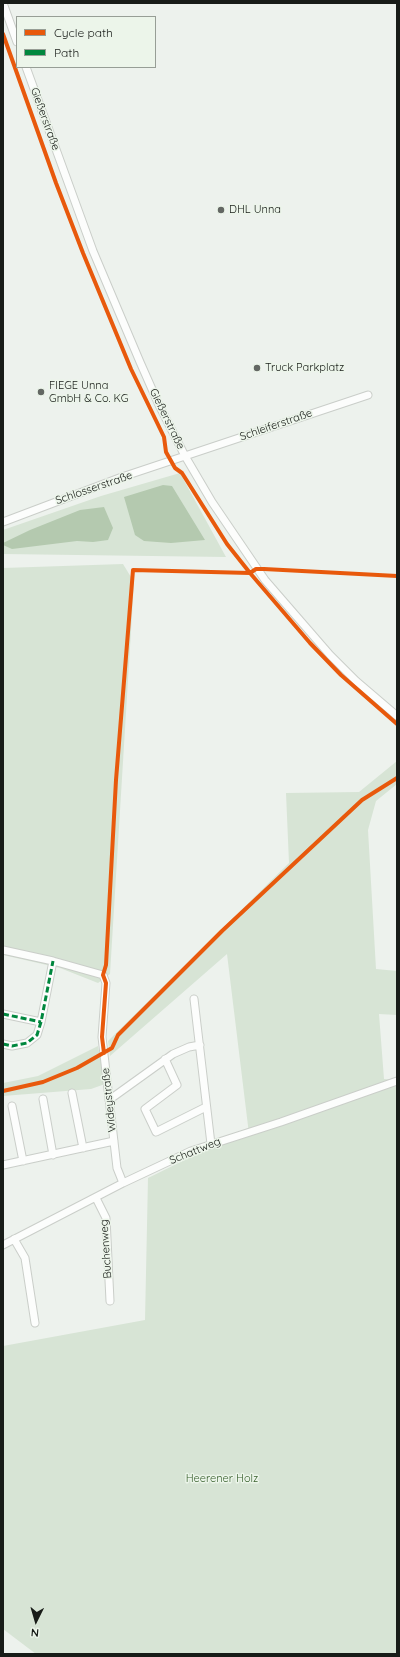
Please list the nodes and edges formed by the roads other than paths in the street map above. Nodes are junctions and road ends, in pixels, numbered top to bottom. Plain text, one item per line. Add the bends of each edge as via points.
1 (3, 3) edge
2 (16, 39) edge
3 (26, 68) edge
4 (368, 395) dead end
5 (185, 456) junction
6 (3, 522) edge
7 (397, 716) edge
8 (3, 950) edge
9 (53, 961) junction
10 (194, 999) dead end
11 (3, 1014) edge
12 (41, 1022) junction
13 (3, 1044) edge
14 (200, 1045) junction
15 (165, 1059) junction
16 (397, 1081) edge
17 (72, 1093) dead end
18 (43, 1099) dead end
19 (109, 1100) junction
20 (12, 1106) dead end
21 (206, 1107) junction
22 (114, 1141) junction
23 (211, 1144) junction
24 (83, 1148) junction
25 (53, 1155) junction
26 (23, 1162) junction
27 (3, 1166) edge
28 (123, 1183) junction
29 (96, 1198) junction
30 (14, 1239) junction
31 (3, 1245) edge
32 (110, 1301) dead end
33 (35, 1323) dead end

1 - 2 street
3 - 5 street, Gießerstraße via 93,251 159,405
4 - 5 street, Schleiferstraße
5 - 6 street, Schlosserstraße via 71,495
5 - 7 street, Gießerstraße via 212,502 265,580 330,655
8 - 9 street, Wideystraße
9 - 12 street
9 - 19 street, Wideystraße via 104,975 106,983 102,1037
10 - 14 street
11 - 12 street
12 - 13 street via 37,1035 27,1043 12,1046
14 - 15 street via 181,1049
14 - 21 street
15 - 19 street
15 - 21 street via 177,1085 145,1109 156,1132
16 - 23 street, Schattweg
17 - 24 street
18 - 25 street
19 - 22 street, Wideystraße
20 - 26 street
21 - 23 street
22 - 24 street
22 - 28 street, Wideystraße via 117,1168
23 - 28 street, Schattweg via 190,1151
24 - 25 street
25 - 26 street
26 - 27 street
28 - 29 street, Schattweg
29 - 30 street, Schattweg
29 - 32 street, Buchenweg via 106,1218
30 - 31 street, Schattweg
30 - 33 street via 25,1258

